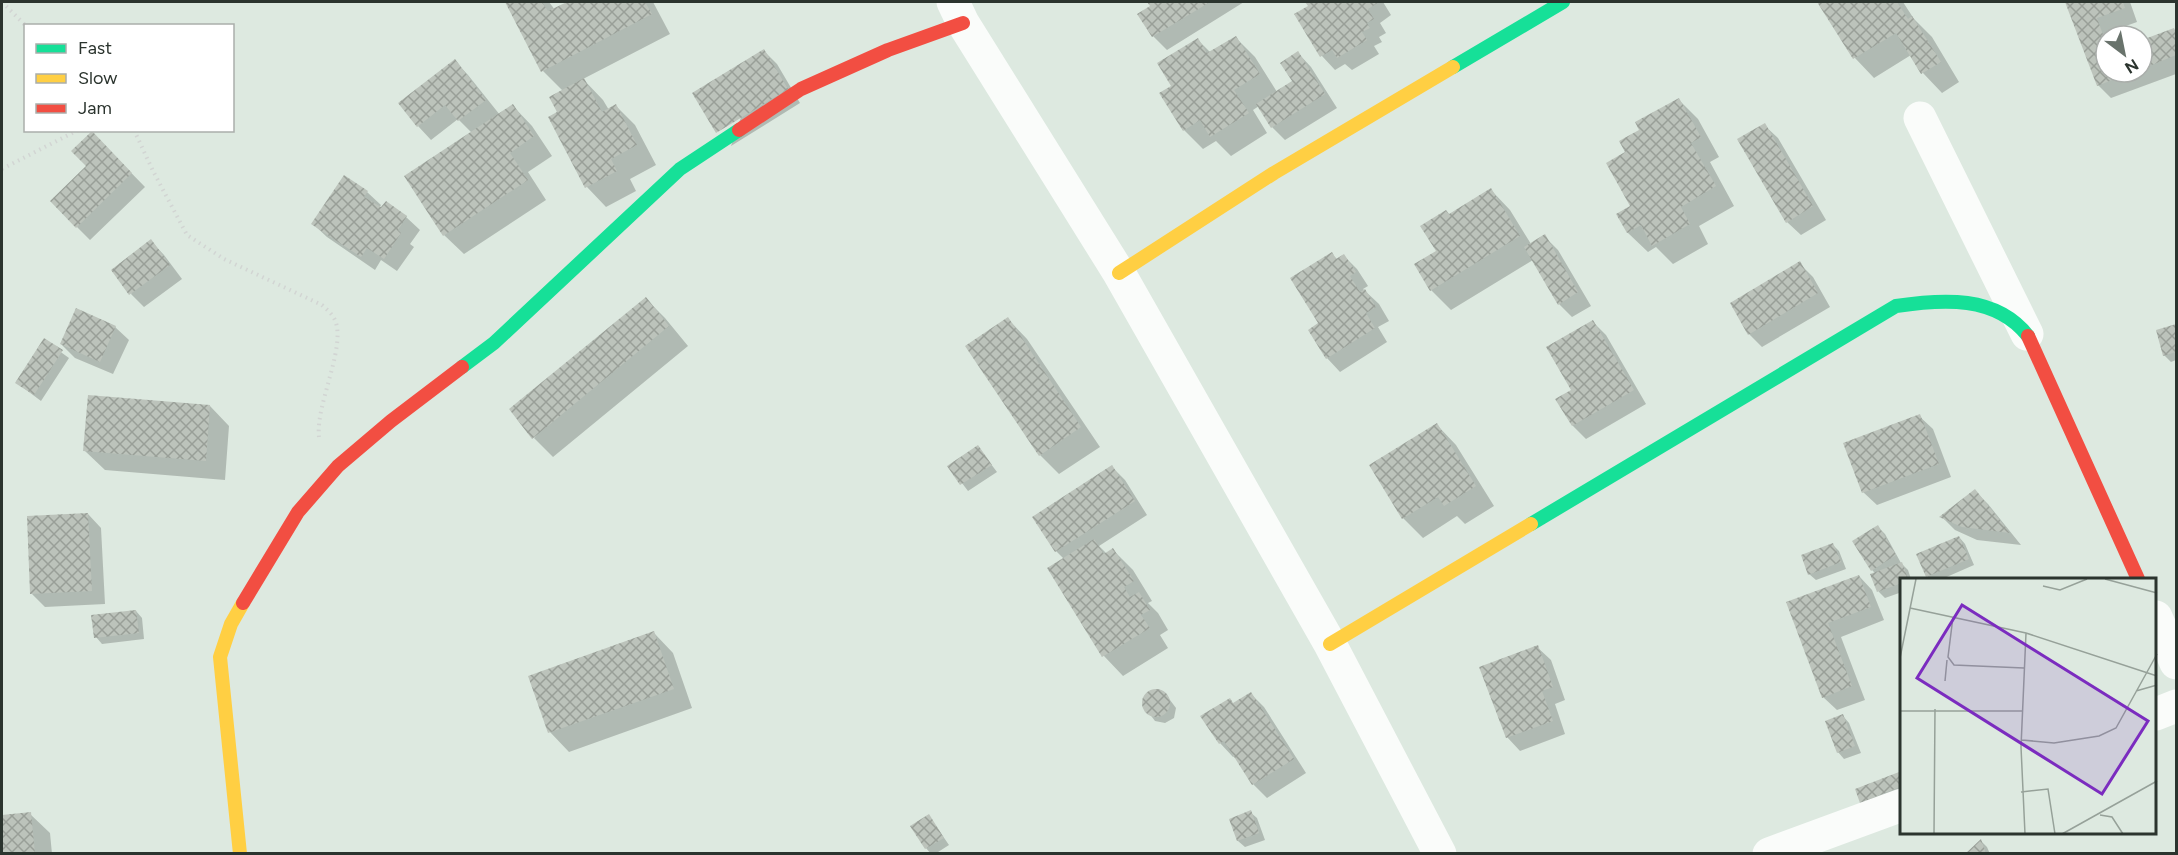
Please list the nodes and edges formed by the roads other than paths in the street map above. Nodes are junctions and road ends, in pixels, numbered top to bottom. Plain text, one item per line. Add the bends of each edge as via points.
1 (1563, 2) edge
2 (958, 12) edge
3 (1920, 118) dead end
4 (1119, 273) junction
5 (2027, 334) junction
6 (2138, 578) edge
7 (2157, 618) edge
8 (1330, 644) junction
9 (2176, 663) edge
10 (2176, 706) edge
11 (2157, 714) edge
12 (1900, 807) edge
13 (240, 854) edge
14 (1440, 854) edge
15 (1769, 854) edge

1 - 4 street via 1274,173
2 - 4 street
2 - 13 street via 888,50 801,88 680,168 494,343 338,466 298,512 231,624 220,657
3 - 5 street
4 - 8 street
5 - 6 street
5 - 8 street via 2000,312 1972,304 1934,300 1896,306
7 - 9 street
8 - 14 street
10 - 11 street
12 - 15 street

